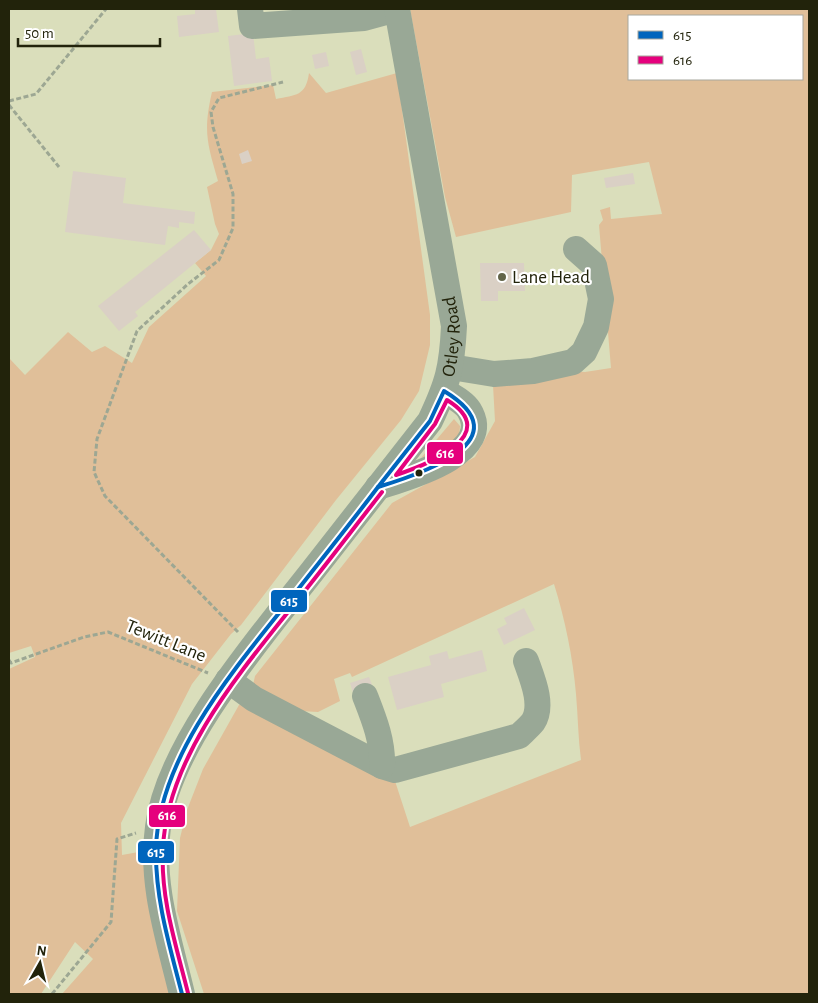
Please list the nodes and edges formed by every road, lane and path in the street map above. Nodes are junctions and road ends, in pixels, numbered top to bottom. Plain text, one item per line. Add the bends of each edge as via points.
1 (106, 9) edge
2 (250, 9) edge
3 (397, 9) edge
4 (283, 82) dead end
5 (9, 103) edge
6 (59, 167) dead end
7 (576, 249) dead end
8 (448, 379) junction
9 (378, 487) junction
10 (253, 646) junction
11 (9, 660) edge
12 (526, 661) dead end
13 (228, 680) junction
14 (365, 696) dead end
15 (382, 766) junction
16 (158, 825) junction
17 (52, 994) edge
18 (182, 994) edge

1 - 5 path via 36,94
2 - 3 street via 252,26 364,18
3 - 8 street, Otley Road via 454,326
4 - 10 path via 219,98 211,112 212,128 233,194 233,228 219,260 137,331 97,439 94,472 105,496
5 - 6 path
7 - 8 street via 594,265 601,299 596,327 584,352 573,362 533,371
8 - 9 street, Otley Road via 430,420
8 - 9 street via 469,410 473,422 473,435 467,445 458,454 414,475
9 - 10 street, Otley Road
10 - 13 street, Otley Road
11 - 13 path, Tewitt Lane via 11,663 84,637 108,632
12 - 15 street via 538,707 533,722 519,736 395,770
13 - 15 street via 254,699
13 - 16 street, Otley Road via 187,747 168,789
14 - 15 street via 376,725
16 - 17 path via 117,838 111,922
16 - 18 street, Otley Road via 155,859 159,901

